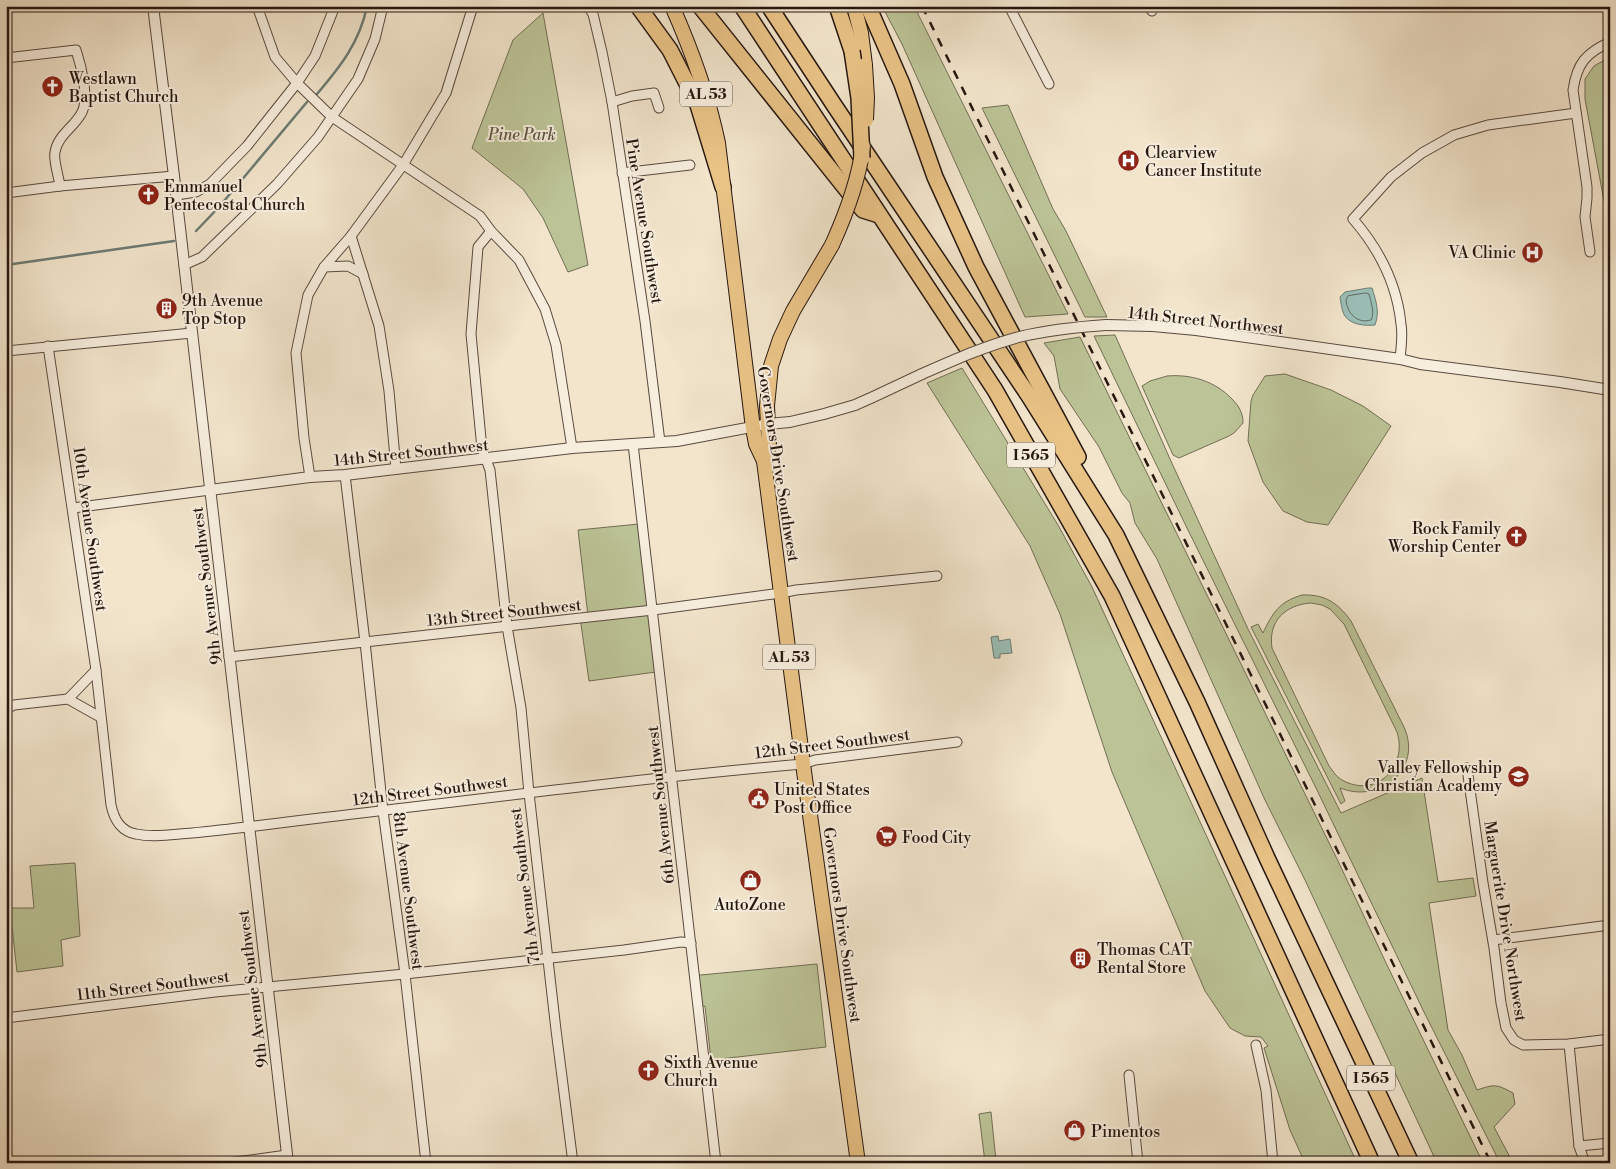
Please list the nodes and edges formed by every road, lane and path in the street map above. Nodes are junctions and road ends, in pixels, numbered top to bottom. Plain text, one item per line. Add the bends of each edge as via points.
1 (153, 6) edge
2 (257, 6) edge
3 (335, 6) edge
4 (383, 6) edge
5 (473, 6) edge
6 (588, 6) edge
7 (638, 6) edge
8 (672, 6) edge
9 (700, 6) edge
10 (742, 6) edge
11 (769, 6) edge
12 (837, 6) edge
13 (854, 6) edge
14 (868, 6) edge
15 (1009, 6) edge
16 (1610, 42) edge
17 (6, 58) edge
18 (297, 83) junction
19 (1049, 84) dead end
20 (612, 102) junction
21 (659, 108) dead end
22 (1576, 113) junction
23 (332, 117) junction
24 (862, 158) junction
25 (404, 165) junction
26 (690, 165) dead end
27 (622, 173) junction
28 (174, 176) junction
29 (60, 186) junction
30 (723, 187) junction
31 (6, 193) edge
32 (176, 195) junction
33 (879, 215) junction
34 (491, 231) junction
35 (351, 236) junction
36 (1590, 252) dead end
37 (184, 265) junction
38 (324, 267) junction
39 (363, 274) junction
40 (192, 333) junction
41 (48, 346) junction
42 (6, 351) edge
43 (1400, 359) junction
44 (1610, 390) edge
45 (768, 424) junction
46 (753, 428) junction
47 (660, 442) junction
48 (633, 444) junction
49 (572, 448) junction
50 (486, 458) junction
51 (764, 461) junction
52 (396, 468) junction
53 (345, 475) junction
54 (310, 477) junction
55 (210, 490) junction
56 (73, 508) junction
57 (1116, 535) junction
58 (937, 576) dead end
59 (781, 594) junction
60 (653, 610) junction
61 (508, 626) junction
62 (366, 642) junction
63 (230, 657) junction
64 (96, 670) junction
65 (68, 699) junction
66 (6, 709) edge
67 (100, 717) junction
68 (957, 742) dead end
69 (803, 764) junction
70 (1467, 768) dead end
71 (671, 776) junction
72 (528, 793) junction
73 (383, 811) junction
74 (248, 826) junction
75 (1610, 925) edge
76 (1493, 940) junction
77 (691, 943) junction
78 (548, 958) junction
79 (405, 974) junction
80 (267, 987) junction
81 (6, 1018) edge
82 (1610, 1039) edge
83 (1568, 1044) junction
84 (1256, 1045) dead end
85 (1129, 1075) dead end
86 (1610, 1143) edge
87 (1579, 1146) junction
88 (288, 1159) edge
89 (228, 1163) edge
90 (426, 1163) edge
91 (573, 1163) edge
92 (716, 1163) edge
93 (858, 1163) edge
94 (1138, 1163) edge
95 (1273, 1163) edge
96 (1372, 1163) edge
97 (1411, 1163) edge
98 (1585, 1163) edge

1 - 28 street, 9th Avenue Southwest
2 - 18 street via 275,57
3 - 18 street via 314,56
4 - 23 street via 375,39 358,79
5 - 25 street via 446,93
6 - 20 street, Pine Avenue Southwest via 593,14
7 - 30 highway via 670,50 698,105
8 - 30 main road, AL 53 via 691,48 711,110
9 - 33 highway via 863,210
10 - 33 highway, I 565
11 - 57 highway, I 565 via 1029,396
12 - 24 highway, bridge via 852,51 859,98
13 - 24 main road, AL 53, bridge via 866,65
14 - 57 highway via 976,268
15 - 19 street
16 - 22 street via 1587,55 1579,67 1573,90
17 - 29 street via 76,50 85,101 82,114 59,140 54,153
18 - 23 street
18 - 32 street via 247,146 210,184 196,192
20 - 21 street via 654,93
20 - 27 street, Pine Avenue Southwest
22 - 36 street via 1587,187 1585,217
22 - 43 street via 1488,125 1454,135 1422,153 1391,177 1353,219 1371,241 1388,272 1402,325
23 - 25 street
23 - 37 street via 277,184 202,257
24 - 45 main road, AL 53, bridge via 832,245 780,338 771,366
25 - 34 street via 480,216
25 - 35 street
26 - 27 street
27 - 47 street, Pine Avenue Southwest
28 - 29 street
28 - 32 street, 9th Avenue Southwest
29 - 31 street
30 - 46 main road, Governors Drive Southwest / AL 53
32 - 37 street, 9th Avenue Southwest
33 - 96 highway, I 565 via 995,390 1112,596
34 - 49 street via 519,260 545,309 556,345
34 - 50 street, 7th Avenue Southwest via 478,247 471,334 482,449
35 - 38 street
35 - 39 street
37 - 40 street, 9th Avenue Southwest
38 - 39 street via 348,266
38 - 54 street via 308,295 296,353
39 - 52 street via 379,326
40 - 41 street
40 - 55 street, 9th Avenue Southwest
41 - 42 street
41 - 56 street, 10th Avenue Southwest
43 - 44 street, 14th Street Northwest
43 - 45 street, 14th Street Northwest, bridge via 1196,330 1106,325 1069,328 1018,338 966,355 840,410 797,421
45 - 46 street, 14th Street Northwest
45 - 51 main road, AL 53 via 769,446
46 - 47 street, 14th Street Southwest
46 - 51 main road, Governors Drive Southwest / AL 53
47 - 48 street, 14th Street Southwest
48 - 49 street, 14th Street Southwest
48 - 60 street, 6th Avenue Southwest
49 - 50 street, 14th Street Southwest
50 - 52 street, 14th Street Southwest
50 - 61 street, 7th Avenue Southwest
51 - 59 main road, Governors Drive Southwest / AL 53
52 - 53 street, 14th Street Southwest
53 - 54 street, 14th Street Southwest
53 - 62 street, 8th Avenue Southwest
54 - 55 street, 14th Street Southwest
55 - 56 street, 14th Street Southwest
55 - 63 street, 9th Avenue Southwest
56 - 64 street, 10th Avenue Southwest
57 - 97 highway, I 565
58 - 59 street, 13th Street Southwest
59 - 60 street, 13th Street Southwest
59 - 69 main road, Governors Drive Southwest / AL 53
60 - 61 street, 13th Street Southwest
60 - 71 street, 6th Avenue Southwest
61 - 62 street, 13th Street Southwest
61 - 72 street, 7th Avenue Southwest via 521,708
62 - 63 street, 13th Street Southwest
62 - 73 street, 8th Avenue Southwest
63 - 74 street, 9th Avenue Southwest
64 - 65 street
64 - 67 street, 10th Avenue Southwest
65 - 66 street
65 - 67 street
67 - 74 street, 12th Street Southwest via 111,805 114,818 121,827 134,834 151,836
68 - 69 street, 12th Street Southwest
69 - 71 street, 12th Street Southwest
69 - 93 main road, Governors Drive Southwest / AL 53
70 - 76 street, Marguerite Drive Northwest
71 - 72 street, 12th Street Southwest
71 - 77 street, 6th Avenue Southwest
72 - 73 street, 12th Street Southwest
72 - 78 street, 7th Avenue Southwest
73 - 74 street, 12th Street Southwest
73 - 79 street, 8th Avenue Southwest
74 - 80 street, 9th Avenue Southwest
75 - 76 street
76 - 83 street, Marguerite Drive Northwest via 1506,1028 1514,1040 1522,1045
77 - 78 street, 11th Street Southwest
77 - 92 street, 6th Avenue Southwest
78 - 79 street, 11th Street Southwest
78 - 91 street, 7th Avenue Southwest
79 - 80 street, 11th Street Southwest
79 - 90 street, 8th Avenue Southwest
80 - 81 street, 11th Street Southwest
80 - 88 street, 9th Avenue Southwest
82 - 83 street, Marguerite Drive Northwest
83 - 87 street
84 - 95 street via 1266,1090
85 - 94 street
86 - 87 street
87 - 98 street
88 - 89 street

